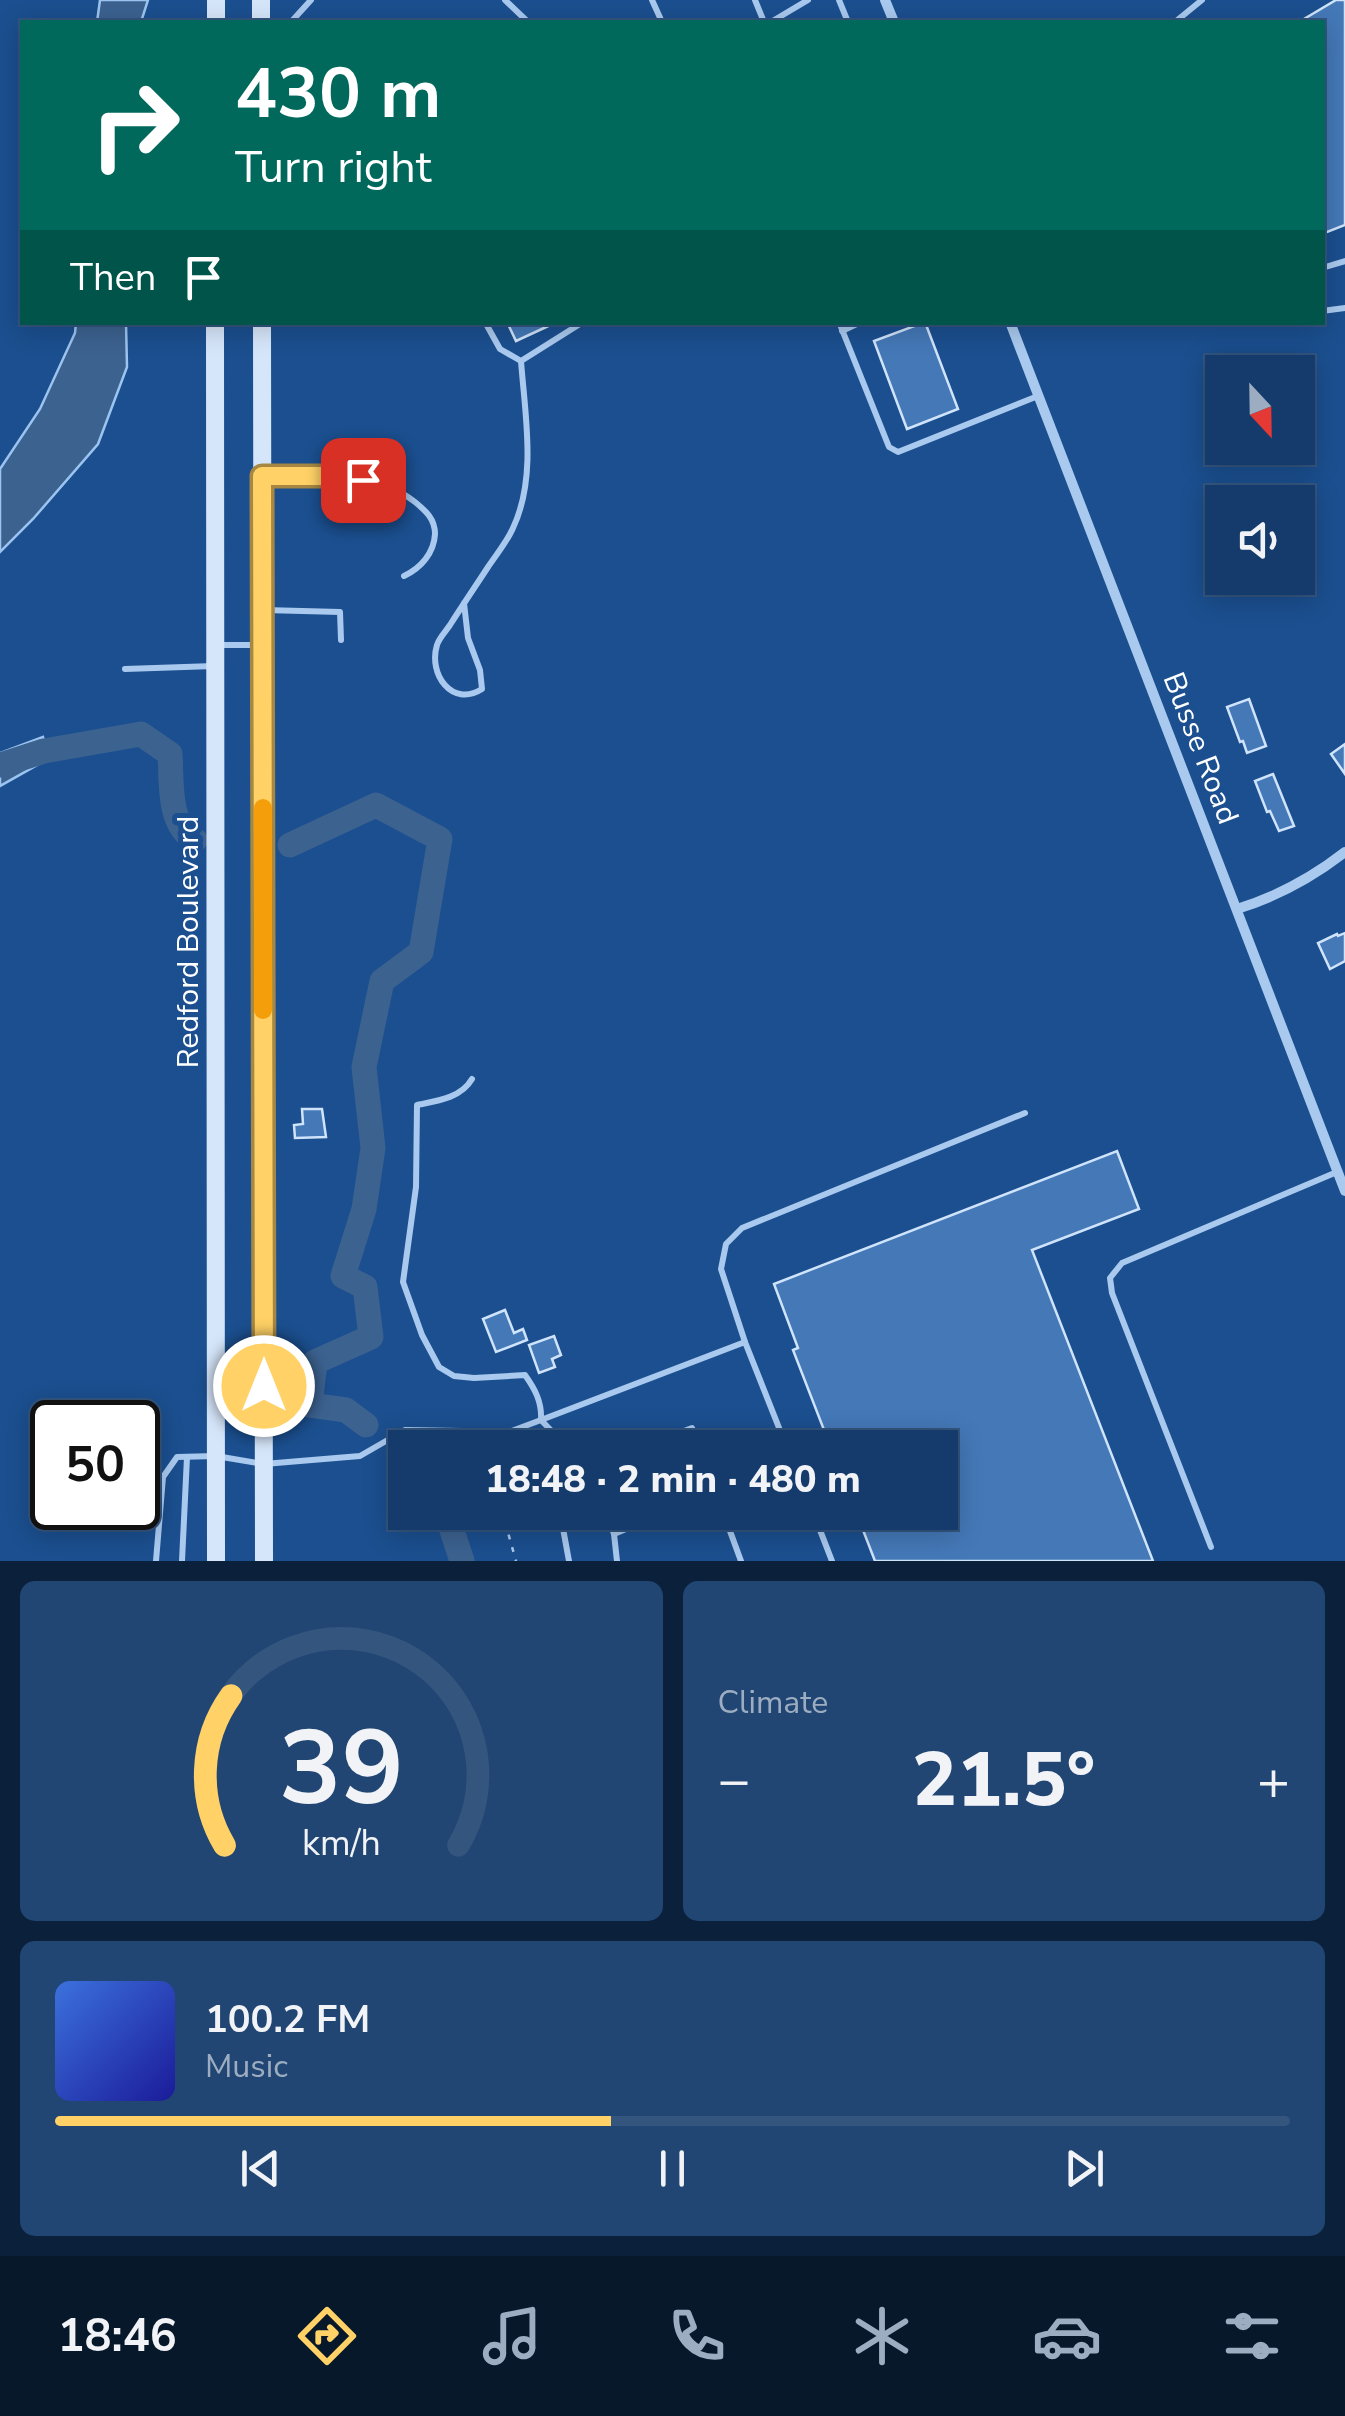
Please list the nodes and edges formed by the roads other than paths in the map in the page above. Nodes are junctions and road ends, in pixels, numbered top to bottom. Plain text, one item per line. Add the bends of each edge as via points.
1 (311, 0) edge
2 (505, 0) edge
3 (808, 0) edge
4 (1202, 0) edge
5 (293, 20) edge
6 (526, 20) edge
7 (771, 20) edge
8 (1177, 20) edge
9 (216, 325) edge
10 (262, 325) edge
11 (487, 325) edge
12 (578, 325) edge
13 (1011, 325) edge
14 (840, 327) edge
15 (521, 361) junction
16 (1038, 396) junction
17 (262, 476) junction
18 (404, 576) dead end
19 (464, 603) junction
20 (262, 610) junction
21 (341, 640) dead end
22 (262, 645) junction
23 (215, 646) junction
24 (215, 666) junction
25 (125, 668) dead end
26 (1345, 852) edge
27 (1236, 909) junction
28 (472, 1079) dead end
29 (1025, 1114) dead end
30 (1338, 1172) junction
31 (1345, 1191) edge
32 (745, 1342) junction
33 (541, 1420) junction
34 (514, 1430) edge
35 (551, 1430) edge
36 (780, 1430) edge
37 (388, 1440) edge
38 (216, 1456) junction
39 (187, 1457) junction
40 (264, 1464) junction
41 (563, 1530) edge
42 (613, 1530) edge
43 (623, 1530) edge
44 (730, 1530) edge
45 (820, 1530) edge
46 (614, 1534) junction
47 (1210, 1547) dead end
48 (156, 1561) edge
49 (182, 1561) edge
50 (216, 1561) edge
51 (264, 1561) edge
52 (569, 1561) edge
53 (616, 1561) edge
54 (741, 1561) edge
55 (832, 1561) edge

1 - 5 lane
2 - 6 lane
3 - 7 lane
4 - 8 lane
9 - 23 main road, Redford Boulevard
10 - 17 main road
11 - 15 lane via 500,349
12 - 15 lane
13 - 16 street, Busse Road
14 - 16 lane via 889,448 898,452
15 - 19 lane via 526,486 513,528
16 - 27 street, Busse Road
17 - 18 lane via 342,476 385,484 411,499 429,514 434,544
17 - 20 main road
19 - 19 lane via 437,644 436,668 446,687 472,695 482,688
20 - 21 lane via 340,612
20 - 22 main road
22 - 23 lane
22 - 40 main road
23 - 24 main road, Redford Boulevard
24 - 25 lane
24 - 38 main road, Redford Boulevard
26 - 27 street via 1296,884
27 - 30 street, Busse Road
28 - 33 lane via 466,1090 416,1105 416,1187 403,1282 439,1368 474,1378 525,1375 542,1406
29 - 32 lane via 742,1228 726,1244 721,1270
30 - 31 street, Busse Road
30 - 47 lane via 1122,1263 1110,1278
32 - 33 lane
32 - 36 lane
33 - 34 lane
33 - 35 lane
37 - 40 lane via 360,1456
38 - 39 lane
38 - 40 lane
38 - 50 main road, Redford Boulevard
39 - 48 lane via 176,1457 163,1477
39 - 49 lane
40 - 51 main road
41 - 52 lane
42 - 46 lane
43 - 46 lane
44 - 54 lane
45 - 55 lane
46 - 53 lane

